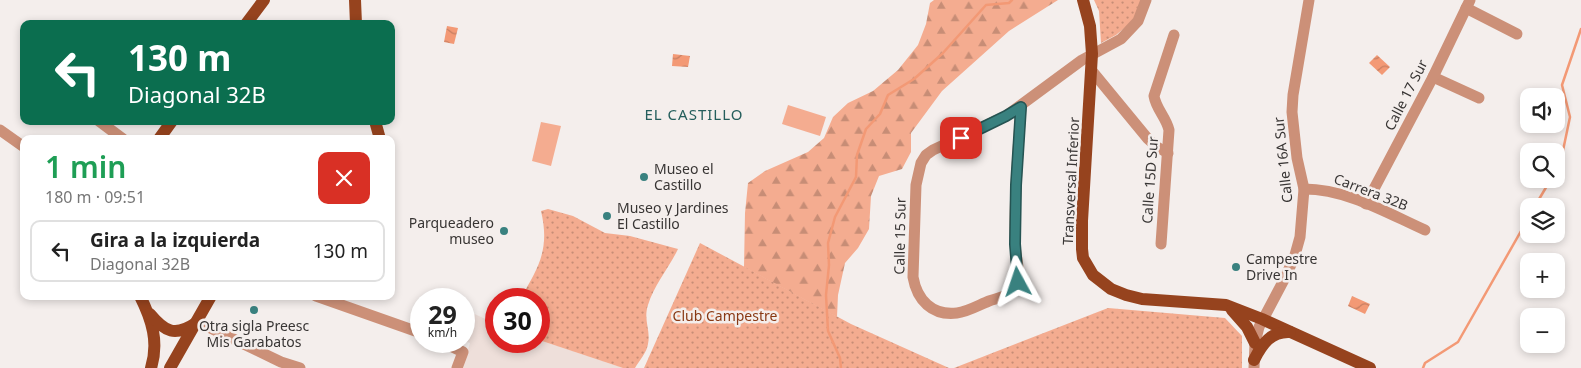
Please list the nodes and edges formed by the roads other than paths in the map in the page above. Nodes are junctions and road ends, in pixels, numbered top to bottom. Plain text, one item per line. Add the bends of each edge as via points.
1 (264, 0) edge
2 (344, 0) edge
3 (354, 0) edge
4 (1083, 0) edge
5 (1146, 0) edge
6 (1309, 0) edge
7 (1468, 4) edge
8 (249, 20) edge
9 (355, 20) edge
10 (1516, 34) dead end
11 (1174, 35) dead end
12 (1092, 40) junction
13 (1104, 47) junction
14 (1092, 54) junction
15 (1092, 71) junction
16 (1433, 77) junction
17 (1090, 90) junction
18 (1107, 91) junction
19 (1479, 98) dead end
20 (1021, 107) junction
21 (104, 125) edge
22 (0, 130) edge
23 (118, 135) edge
24 (20, 144) edge
25 (1168, 152) junction
26 (1304, 189) junction
27 (1366, 204) junction
28 (1425, 230) dead end
29 (1161, 244) dead end
30 (142, 300) edge
31 (209, 300) edge
32 (327, 300) edge
33 (1226, 305) junction
34 (148, 312) junction
35 (1262, 319) junction
36 (198, 322) junction
37 (410, 329) edge
38 (1290, 332) junction
39 (1255, 343) junction
40 (463, 353) edge
41 (1254, 364) edge
42 (152, 368) edge
43 (170, 368) edge
44 (300, 368) edge
45 (457, 368) edge
46 (1370, 368) edge

1 - 8 main road
2 - 9 main road
3 - 9 main road
4 - 12 main road, Transversal Inferior
5 - 13 street via 1138,21 1120,39
6 - 26 street, Calle 16A Sur via 1292,112
7 - 10 street
7 - 16 street, Calle 17 Sur
11 - 25 street, Calle 15D Sur via 1154,96 1158,111 1168,124
12 - 13 street
12 - 14 main road, Transversal Inferior
13 - 14 street
14 - 15 main road, Transversal Inferior
14 - 20 street
15 - 17 main road, Transversal Inferior
15 - 18 street
16 - 19 street
16 - 27 street, Calle 17 Sur
17 - 18 street
17 - 33 main road, Transversal Inferior via 1082,221 1082,249 1088,267 1100,282 1126,295
18 - 25 street via 1148,139
20 - 20 street, Calle 15 Sur via 933,150 921,163 916,185 913,277 920,299 938,312 958,313 1009,294 1016,287 1019,275 1015,244 1016,185
21 - 23 street
22 - 24 street
25 - 29 street, Calle 15D Sur
26 - 27 street, Carrera 32B via 1340,193
26 - 35 street, Calle 16A Sur via 1300,237 1295,255
27 - 28 street, Carrera 32B
30 - 34 main road
31 - 36 main road
32 - 37 street
33 - 35 main road, Transversal Inferior
33 - 39 main road via 1243,321
34 - 36 main road via 165,329 174,331 187,329
34 - 42 main road via 155,340
35 - 38 main road, Transversal Inferior
35 - 39 street, Calle 16A Sur
36 - 43 main road
36 - 44 street
38 - 41 main road via 1270,337 1261,347
38 - 46 main road, Transversal Inferior
39 - 41 street, Calle 16A Sur
40 - 45 street

